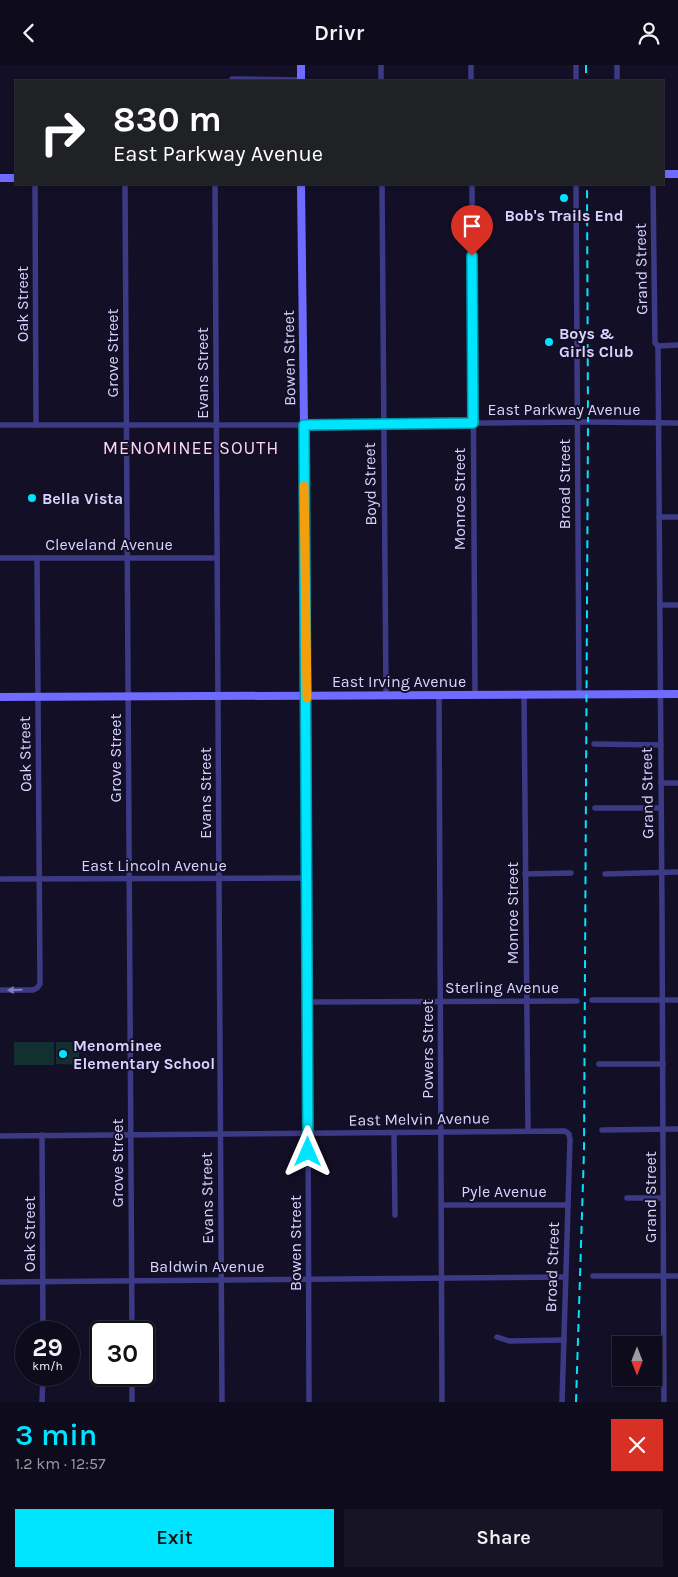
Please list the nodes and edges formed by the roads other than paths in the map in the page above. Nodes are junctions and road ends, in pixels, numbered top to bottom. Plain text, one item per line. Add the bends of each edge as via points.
1 (301, 65) edge
2 (381, 65) edge
3 (471, 65) edge
4 (576, 65) edge
5 (617, 65) edge
6 (232, 79) dead end
7 (266, 80) edge
8 (301, 80) edge
9 (381, 80) edge
10 (471, 80) edge
11 (576, 80) edge
12 (617, 80) edge
13 (664, 174) edge
14 (678, 174) edge
15 (0, 178) edge
16 (15, 178) edge
17 (35, 185) edge
18 (125, 185) edge
19 (215, 185) edge
20 (301, 185) edge
21 (382, 185) edge
22 (472, 185) edge
23 (576, 185) edge
24 (653, 185) edge
25 (678, 345) edge
26 (658, 346) junction
27 (578, 422) junction
28 (384, 423) junction
29 (473, 423) junction
30 (658, 423) junction
31 (678, 423) edge
32 (127, 424) junction
33 (0, 425) edge
34 (36, 425) junction
35 (216, 425) junction
36 (304, 425) junction
37 (659, 517) junction
38 (678, 517) edge
39 (0, 558) edge
40 (128, 558) junction
41 (217, 558) junction
42 (37, 559) junction
43 (660, 605) junction
44 (678, 605) edge
45 (524, 694) junction
46 (578, 694) junction
47 (660, 694) junction
48 (678, 694) edge
49 (306, 695) junction
50 (386, 695) junction
51 (439, 695) junction
52 (474, 695) junction
53 (218, 696) junction
54 (0, 697) edge
55 (38, 697) junction
56 (129, 697) junction
57 (594, 744) dead end
58 (661, 745) junction
59 (661, 783) junction
60 (678, 783) edge
61 (595, 808) dead end
62 (661, 808) junction
63 (662, 872) junction
64 (678, 872) edge
65 (571, 873) dead end
66 (525, 874) junction
67 (605, 874) dead end
68 (130, 878) junction
69 (307, 878) junction
70 (0, 879) edge
71 (40, 879) junction
72 (219, 879) junction
73 (0, 990) edge
74 (592, 1000) dead end
75 (663, 1000) junction
76 (678, 1000) edge
77 (440, 1001) junction
78 (526, 1001) junction
79 (577, 1001) dead end
80 (307, 1002) junction
81 (600, 1064) dead end
82 (663, 1064) junction
83 (663, 1129) junction
84 (678, 1129) edge
85 (602, 1130) dead end
86 (528, 1131) junction
87 (394, 1133) junction
88 (441, 1133) junction
89 (568, 1133) joint
90 (130, 1134) junction
91 (220, 1134) junction
92 (308, 1134) junction
93 (0, 1135) edge
94 (42, 1135) junction
95 (626, 1198) dead end
96 (664, 1198) junction
97 (441, 1205) junction
98 (568, 1205) junction
99 (395, 1215) dead end
100 (593, 1276) dead end
101 (664, 1276) junction
102 (678, 1276) edge
103 (441, 1277) junction
104 (565, 1277) junction
105 (221, 1279) junction
106 (309, 1279) junction
107 (132, 1280) junction
108 (0, 1281) edge
109 (42, 1281) junction
110 (43, 1321) edge
111 (132, 1321) edge
112 (497, 1337) dead end
113 (564, 1340) junction
114 (42, 1386) edge
115 (132, 1386) edge
116 (42, 1402) edge
117 (132, 1402) edge
118 (222, 1402) edge
119 (309, 1402) edge
120 (442, 1402) edge
121 (562, 1402) edge
122 (664, 1402) edge

1 - 8 street
2 - 9 street
3 - 10 street
4 - 11 street
5 - 12 street
6 - 7 street
13 - 14 street
15 - 16 street
17 - 34 street, Oak Street
18 - 32 street, Grove Street
19 - 35 street, Evans Street
20 - 36 street, Bowen Street
21 - 28 street, Boyd Street
22 - 29 street, Monroe Street
23 - 27 street, Broad Street
24 - 26 street, Grand Street via 655,343
25 - 26 street
26 - 30 street, Grand Street
27 - 29 street, East Parkway Avenue
27 - 30 street, East Parkway Avenue
27 - 46 street, Broad Street
28 - 29 street, East Parkway Avenue
28 - 36 street, East Parkway Avenue
28 - 50 street, Boyd Street
29 - 52 street, Monroe Street
30 - 31 street, East Parkway Avenue
30 - 37 street, Grand Street
32 - 34 street, East Parkway Avenue
32 - 35 street, East Parkway Avenue
32 - 40 street, Grove Street
33 - 34 street, East Parkway Avenue
35 - 36 street, East Parkway Avenue
35 - 41 street, Evans Street
36 - 49 street, Bowen Street
37 - 38 street
37 - 43 street, Grand Street
39 - 42 street, Cleveland Avenue
40 - 41 street, Cleveland Avenue
40 - 42 street, Cleveland Avenue
40 - 56 street, Grove Street
41 - 53 street, Evans Street
42 - 55 street, Oak Street
43 - 44 street
43 - 47 street, Grand Street
45 - 46 street, East Irving Avenue
45 - 52 street, East Irving Avenue
45 - 66 street, Monroe Street
46 - 47 street, East Irving Avenue
47 - 48 street, East Irving Avenue
47 - 58 street, Grand Street
49 - 50 street, East Irving Avenue
49 - 53 street, East Irving Avenue
49 - 69 street, Bowen Street
50 - 51 street, East Irving Avenue
51 - 52 street, East Irving Avenue
51 - 77 street, Powers Street
53 - 56 street, East Irving Avenue
53 - 72 street, Evans Street
54 - 55 street, East Irving Avenue
55 - 56 street, East Irving Avenue
55 - 71 street, Oak Street
56 - 68 street, Grove Street
57 - 58 street
58 - 59 street, Grand Street
59 - 60 street
59 - 62 street, Grand Street
61 - 62 street
62 - 63 street, Grand Street
63 - 64 street
63 - 67 street
63 - 75 street, Grand Street
65 - 66 street
66 - 78 street, Monroe Street
68 - 71 street, East Lincoln Avenue
68 - 72 street, East Lincoln Avenue
68 - 90 street, Grove Street
69 - 72 street, East Lincoln Avenue
69 - 80 street, Bowen Street
70 - 71 street, East Lincoln Avenue
71 -> 73 street, Oak Street via 40,985 31,990
72 - 91 street, Evans Street
74 - 75 street
75 - 76 street
75 - 82 street, Grand Street
77 - 78 street, Sterling Avenue
77 - 80 street, Sterling Avenue
77 - 88 street, Powers Street
78 - 79 street, Sterling Avenue
78 - 86 street, Monroe Street
80 - 92 street, Bowen Street
81 - 82 street
82 - 83 street, Grand Street
83 - 84 street
83 - 85 street
83 - 96 street, Grand Street
86 - 88 street, East Melvin Avenue
86 - 89 street, East Melvin Avenue via 562,1130
87 - 88 street, East Melvin Avenue
87 - 92 street, East Melvin Avenue
87 - 99 street
88 - 97 street, Powers Street
89 - 98 street, Broad Street
90 - 91 street, East Melvin Avenue
90 - 94 street, East Melvin Avenue
90 - 107 street, Grove Street
91 - 92 street, East Melvin Avenue
91 - 105 street, Evans Street
92 - 106 street, Bowen Street
93 - 94 street, East Melvin Avenue
94 - 109 street, Oak Street
95 - 96 street
96 - 101 street, Grand Street
97 - 98 street, Pyle Avenue
97 - 103 street, Powers Street
98 - 104 street, Broad Street
100 - 101 street
101 - 102 street
101 - 122 street, Grand Street
103 - 104 street, Baldwin Avenue
103 - 106 street, Baldwin Avenue
103 - 120 street, Powers Street
104 - 113 street, Broad Street
105 - 106 street, Baldwin Avenue
105 - 107 street, Baldwin Avenue
105 - 118 street, Evans Street
106 - 119 street, Bowen Street
107 - 109 street, Baldwin Avenue
107 - 111 street, Grove Street
108 - 109 street, Baldwin Avenue
109 - 110 street, Oak Street
112 - 113 street via 509,1341
113 - 121 street, Broad Street
114 - 116 street
115 - 117 street

